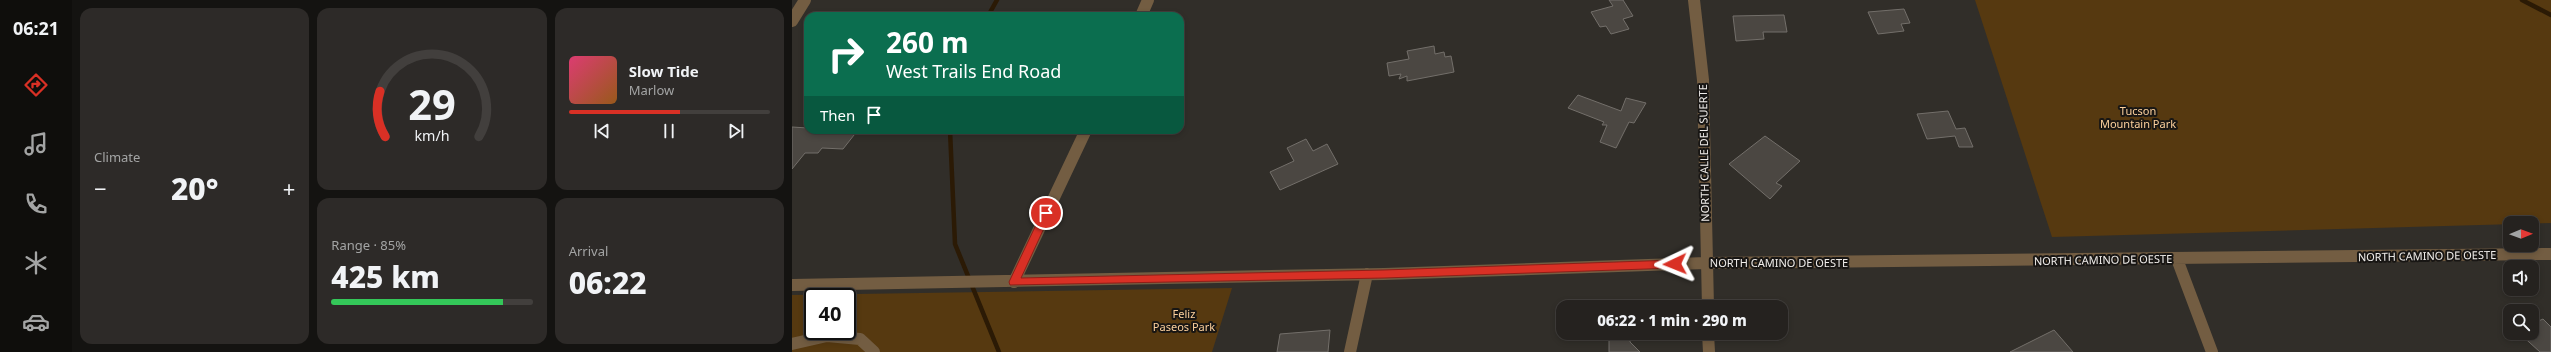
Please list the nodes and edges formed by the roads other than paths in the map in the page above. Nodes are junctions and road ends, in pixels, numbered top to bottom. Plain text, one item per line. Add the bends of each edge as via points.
1 (805, 0) edge
2 (1148, 0) edge
3 (1694, 0) edge
4 (1142, 12) edge
5 (792, 22) edge
6 (1084, 134) edge
7 (2551, 254) edge
8 (2177, 259) junction
9 (1706, 263) junction
10 (1367, 274) junction
11 (1014, 282) junction
12 (792, 284) edge
13 (1708, 300) edge
14 (1708, 340) edge
15 (792, 344) edge
16 (874, 352) edge
17 (1350, 352) edge
18 (1709, 352) edge
19 (2212, 352) edge

1 - 5 street
2 - 4 street
3 - 9 street, NORTH CALLE DEL SUERTE via 1703,80
6 - 11 street
7 - 8 street, NORTH CAMINO DE OESTE
8 - 9 street, NORTH CAMINO DE OESTE
8 - 19 street
9 - 10 street, NORTH CAMINO DE OESTE
9 - 13 street, NORTH CALLE DEL SUERTE
10 - 11 street, NORTH CAMINO DE OESTE
10 - 17 street
11 - 12 street, NORTH CAMINO DE OESTE
14 - 18 street
15 - 16 street via 827,336 860,339

